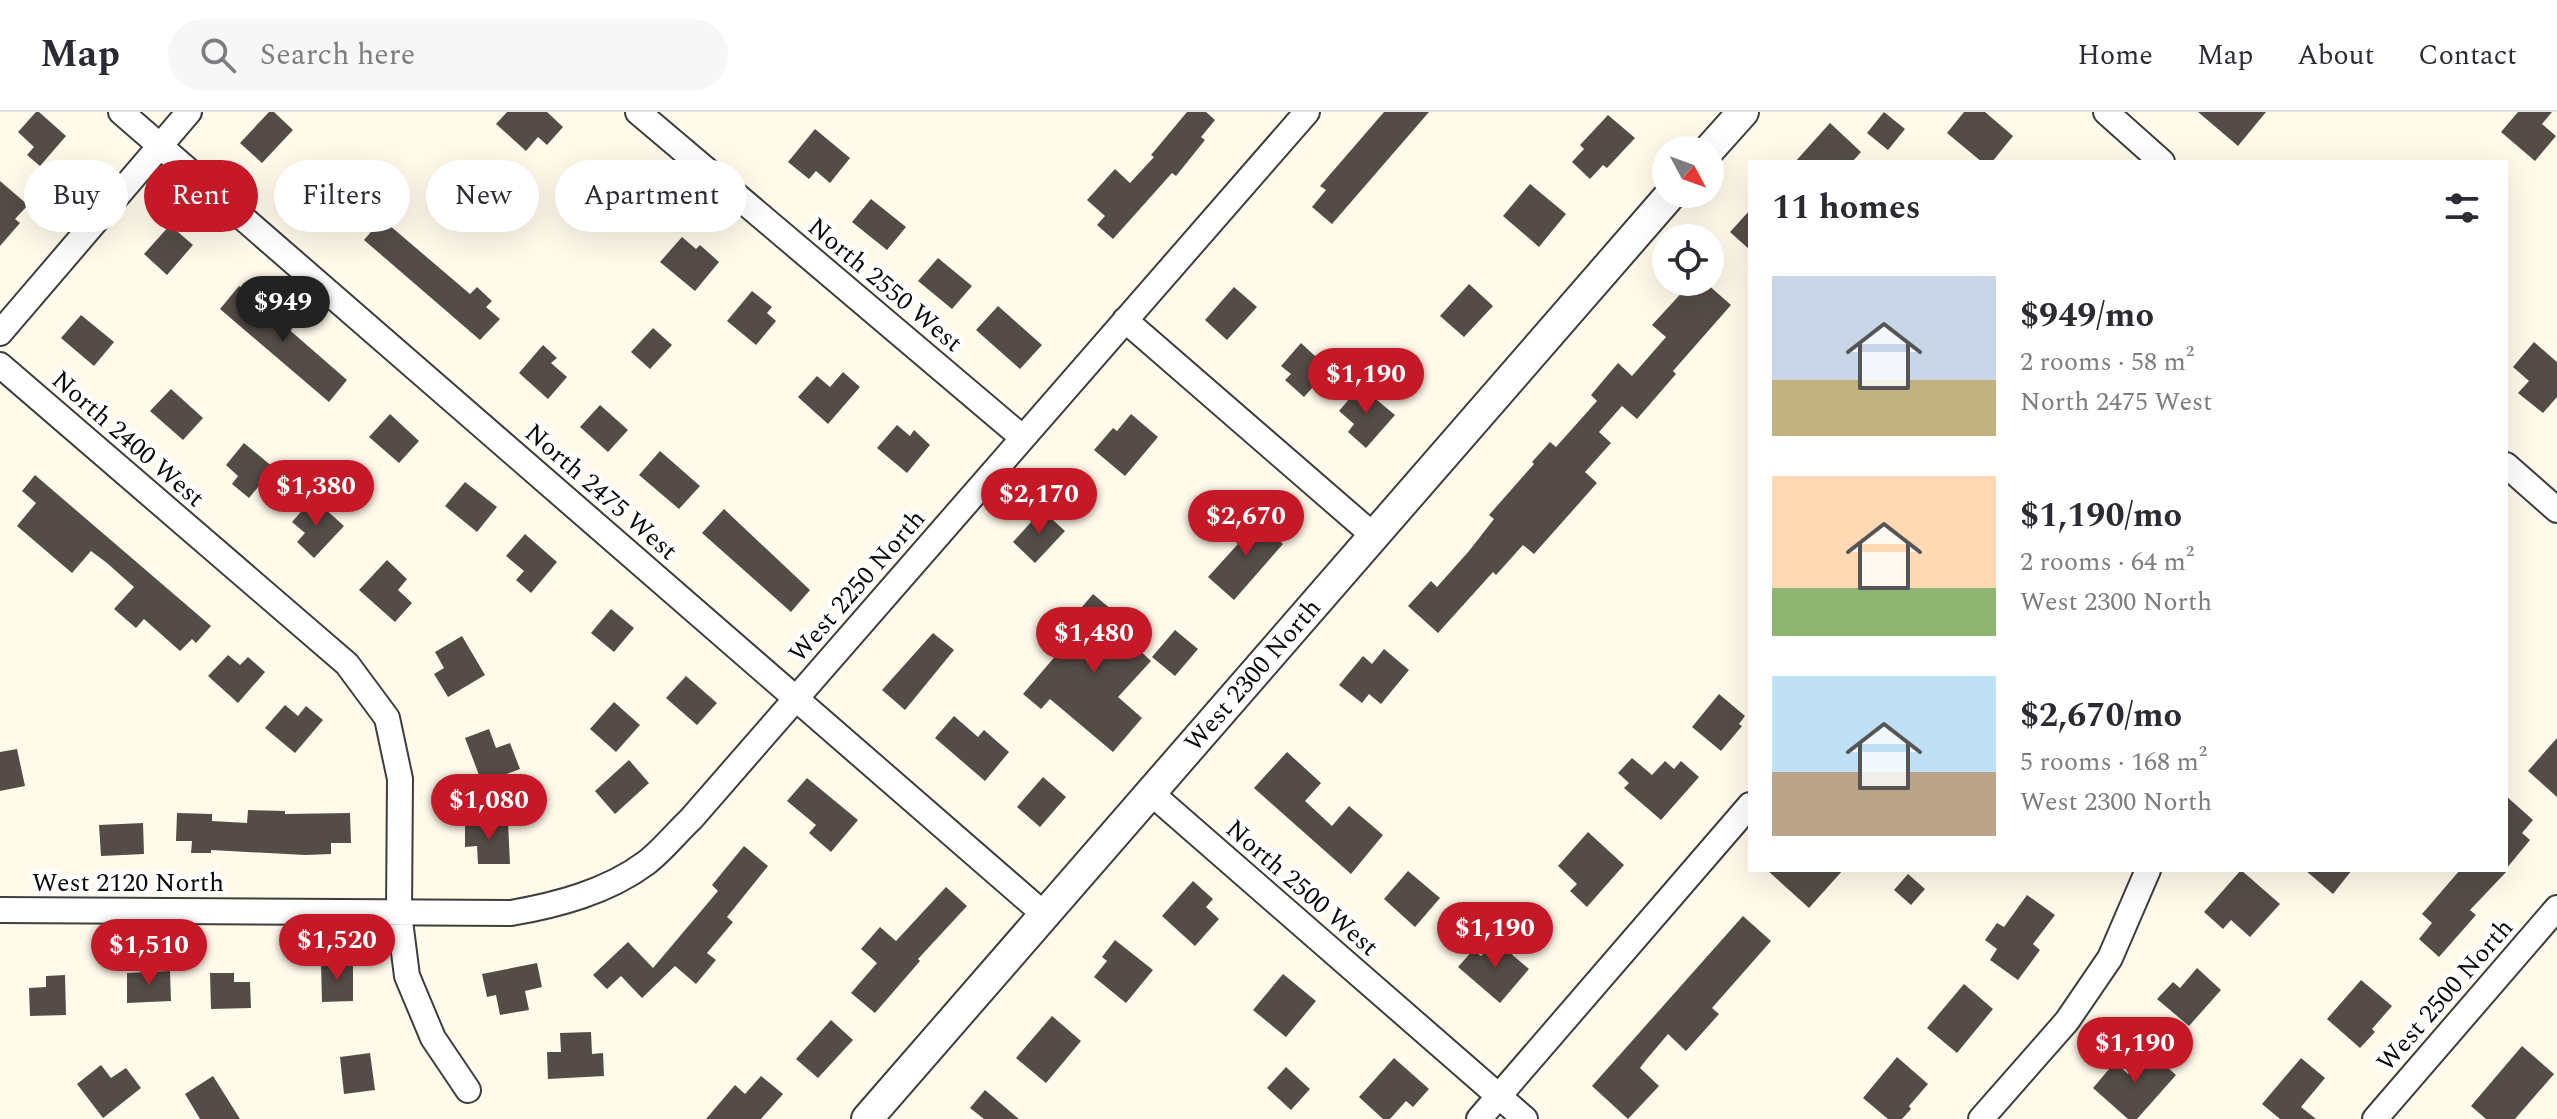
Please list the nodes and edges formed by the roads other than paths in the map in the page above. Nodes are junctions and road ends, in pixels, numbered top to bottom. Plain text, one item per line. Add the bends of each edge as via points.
1 (121, 112) edge
2 (189, 112) edge
3 (638, 112) edge
4 (1307, 112) edge
5 (1743, 112) edge
6 (2106, 112) edge
7 (1722, 136) edge
8 (160, 146) junction
9 (2160, 160) edge
10 (1659, 208) edge
11 (1125, 320) junction
12 (0, 333) edge
13 (0, 365) edge
14 (1023, 438) junction
15 (2508, 467) edge
16 (2557, 510) edge
17 (1374, 536) junction
18 (796, 698) junction
19 (1151, 793) junction
20 (1748, 807) edge
21 (2147, 872) edge
22 (2557, 908) edge
23 (0, 910) edge
24 (399, 913) junction
25 (1045, 915) junction
26 (468, 1090) dead end
27 (1499, 1096) junction
28 (867, 1119) edge
29 (1479, 1119) edge
30 (1525, 1119) edge
31 (1981, 1119) edge
32 (2375, 1119) edge

1 - 8 street, North 2475 West
2 - 8 street
3 - 14 street, North 2550 West
4 - 11 street, West 2250 North
5 - 7 street
6 - 9 street
8 - 12 street
8 - 18 street, North 2475 West
10 - 17 street, West 2300 North
11 - 14 street, West 2250 North
11 - 17 street
13 - 24 street, North 2400 West via 347,664 387,718 400,779
14 - 18 street, West 2250 North
15 - 16 street
17 - 19 street, West 2300 North
18 - 24 street, West 2250 North via 691,819 647,863 611,884 511,913
18 - 25 street, North 2475 West
19 - 25 street, West 2300 North
19 - 27 street, North 2500 West
20 - 27 street
21 - 31 street via 2110,958 2067,1021
22 - 32 street, West 2500 North
23 - 24 street, West 2120 North
24 - 26 street, North 2400 West via 407,976 433,1038
25 - 28 street, West 2300 North
27 - 29 street
27 - 30 street, North 2500 West

